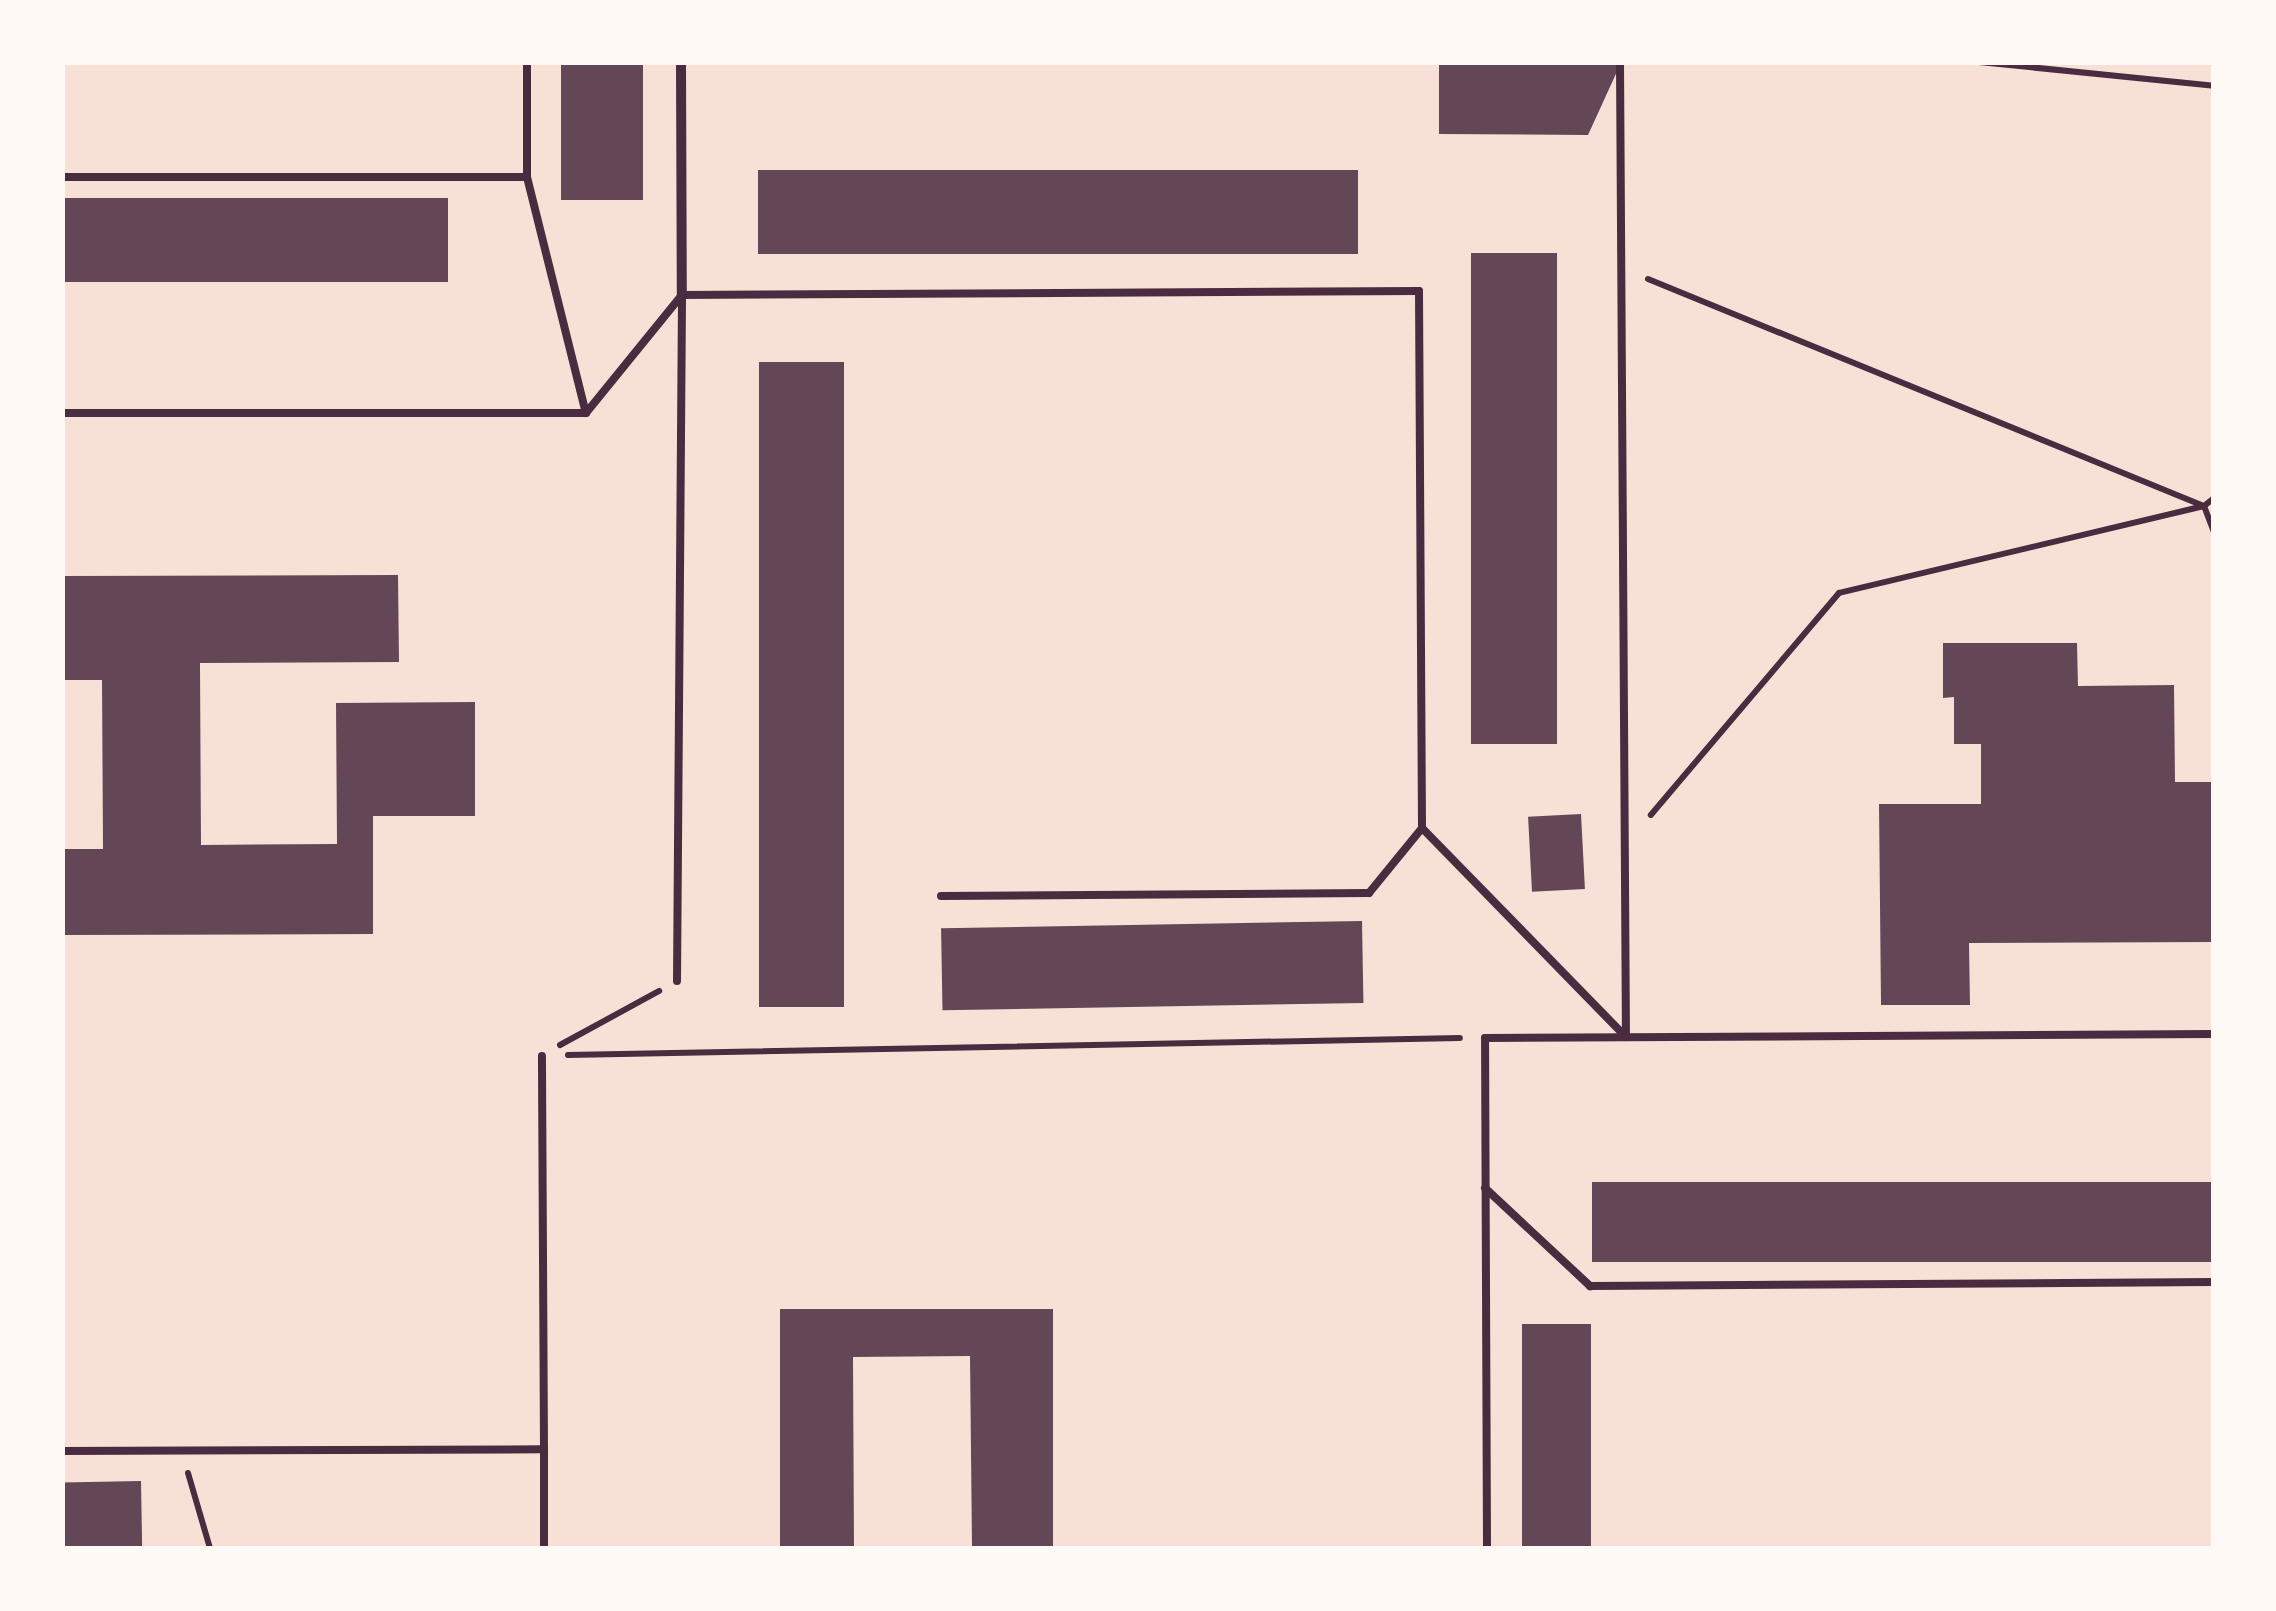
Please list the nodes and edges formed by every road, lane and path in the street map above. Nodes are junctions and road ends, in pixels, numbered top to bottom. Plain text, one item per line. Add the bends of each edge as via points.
1 (527, 62) edge
2 (681, 62) edge
3 (1620, 62) edge
4 (1979, 62) edge
5 (2214, 86) edge
6 (527, 177) junction
7 (62, 178) edge
8 (1622, 268) junction
9 (682, 295) junction
10 (62, 412) edge
11 (586, 412) junction
12 (2214, 498) edge
13 (2204, 506) junction
14 (2214, 532) edge
15 (1422, 828) junction
16 (1625, 846) junction
17 (941, 896) dead end
18 (678, 981) joint
19 (2214, 1034) edge
20 (1626, 1037) junction
21 (1485, 1038) junction
22 (542, 1056) junction
23 (1485, 1188) junction
24 (2214, 1282) edge
25 (544, 1449) junction
26 (181, 1450) junction
27 (62, 1451) edge
28 (210, 1548) edge
29 (544, 1548) edge
30 (1488, 1548) edge

1 - 6 lane
2 - 9 street
3 - 8 lane
4 - 5 path
6 - 7 lane
6 - 11 lane
8 - 13 path
8 - 16 lane
9 - 11 lane
9 - 15 lane via 1419,291
9 - 18 lane
10 - 11 lane
12 - 13 path
13 - 14 path
13 - 16 path via 1839,593
15 - 17 lane via 1369,893
15 - 20 lane
16 - 20 lane
18 - 22 path
19 - 20 lane
20 - 21 lane
21 - 22 path
21 - 23 lane
22 - 25 lane
23 - 24 lane via 1590,1286
23 - 30 lane
25 - 26 lane
25 - 29 lane
26 - 27 lane
26 - 28 path

